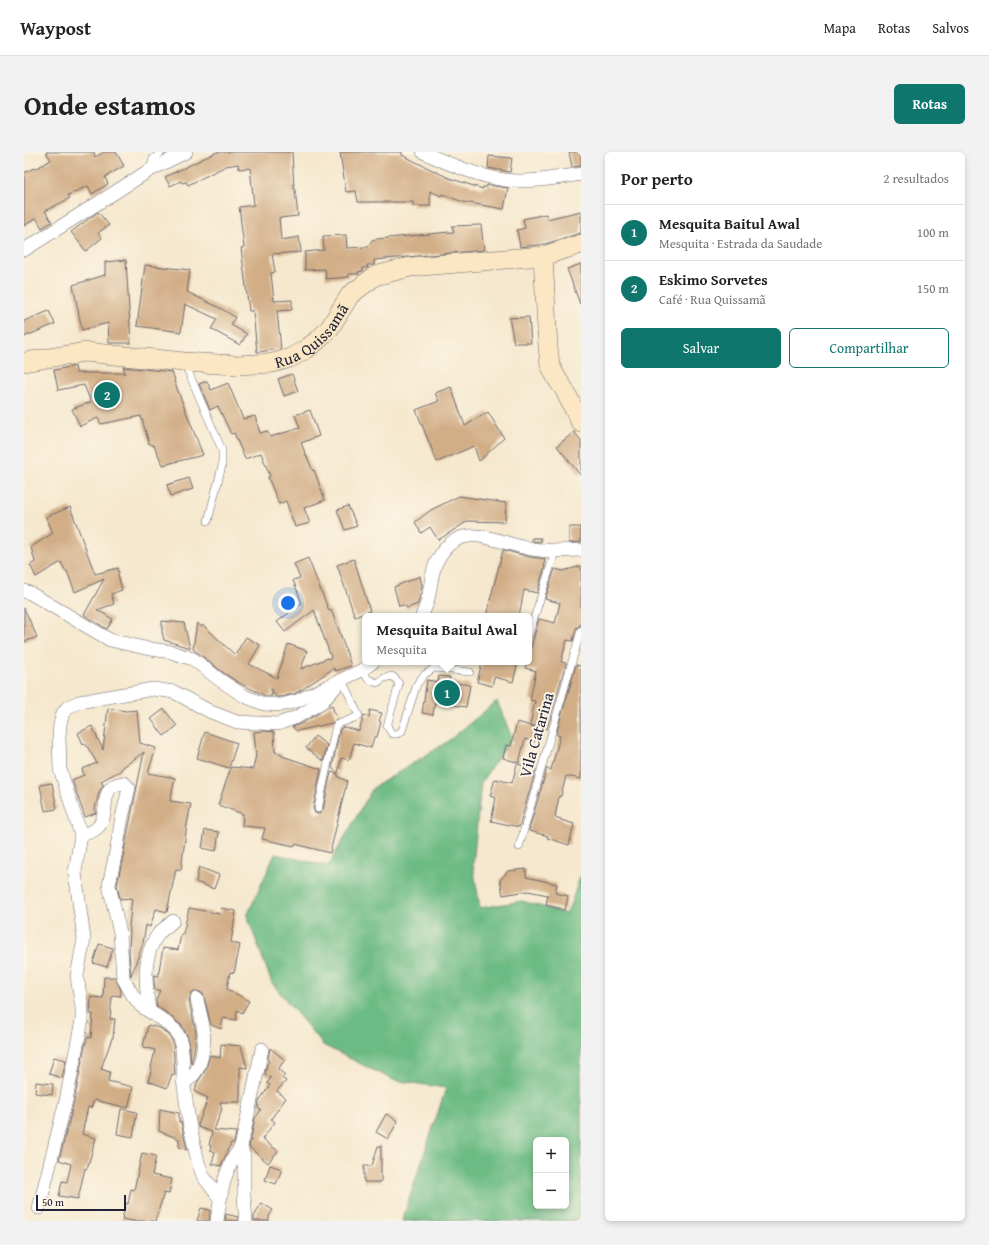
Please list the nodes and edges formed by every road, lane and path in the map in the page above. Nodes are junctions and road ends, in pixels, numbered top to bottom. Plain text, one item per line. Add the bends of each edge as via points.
1 (162, 152) edge
2 (186, 152) edge
3 (423, 152) edge
4 (150, 170) junction
5 (581, 174) edge
6 (581, 244) edge
7 (24, 250) edge
8 (542, 256) junction
9 (24, 362) edge
10 (184, 362) junction
11 (581, 423) edge
12 (208, 521) dead end
13 (581, 550) edge
14 (555, 552) junction
15 (24, 591) edge
16 (423, 613) edge
17 (532, 625) edge
18 (581, 630) edge
19 (369, 665) edge
20 (362, 670) junction
21 (470, 672) dead end
22 (342, 680) junction
23 (318, 809) dead end
24 (81, 835) junction
25 (519, 847) dead end
26 (173, 921) dead end
27 (197, 999) dead end
28 (149, 1011) junction
29 (262, 1048) dead end
30 (183, 1079) junction
31 (241, 1147) junction
32 (219, 1197) junction
33 (39, 1208) dead end
34 (217, 1221) edge
35 (246, 1221) edge

1 - 4 lane via 153,159
2 - 4 street
3 - 5 street via 444,162 505,180 533,180
4 - 7 street
6 - 8 street, Rua Quissamã
8 - 10 street, Rua Quissamã via 410,267 375,276 350,295 329,329 318,340 290,358 273,363 236,365
8 - 11 street via 550,365
9 - 10 street, Rua Quissamã via 85,352
10 - 12 lane via 222,450 222,466
13 - 14 street
14 - 16 street via 472,535 455,539 444,550 436,564
14 - 17 lane
15 - 22 street via 110,640 194,659 244,696 264,704 281,705 297,701
18 - 25 lane, Vila Catarina
19 - 20 street
20 - 21 lane via 368,679 377,683 392,676 399,684 387,726 392,734 402,731 417,684 424,675 434,668
20 - 22 street
22 - 23 lane via 358,716 336,725
22 - 24 street via 322,702 298,718 278,724 237,722 211,712 174,692 153,689 79,702 68,707 60,724 60,769
24 - 28 street via 98,828 110,787 124,783 129,788 109,885 120,933 123,978 141,1006
24 - 33 street via 75,872 84,939 77,976 82,1020 66,1100
26 - 28 street via 159,933 150,949 145,968
27 - 30 street via 204,1034 200,1063 194,1076 188,1080
28 - 30 street via 175,1030 181,1040
29 - 31 street
30 - 32 street via 198,1162 203,1176
31 - 32 street via 228,1169
31 - 35 street via 244,1157
32 - 34 street

